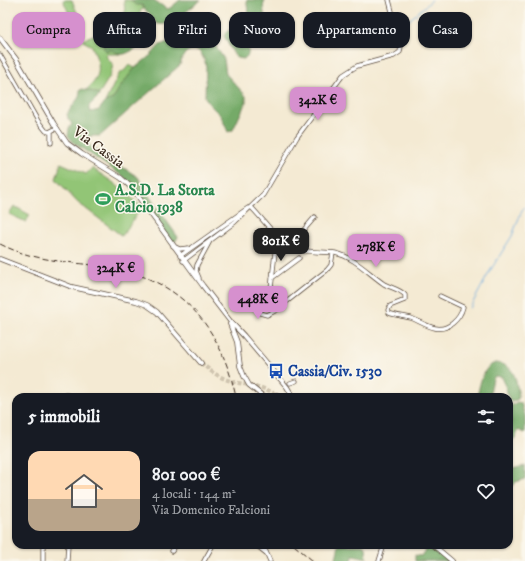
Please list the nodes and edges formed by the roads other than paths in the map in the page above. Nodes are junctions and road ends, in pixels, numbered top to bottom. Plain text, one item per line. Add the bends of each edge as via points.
1 (389, 0) edge
2 (0, 38) edge
3 (0, 55) edge
4 (57, 128) junction
5 (51, 132) junction
6 (51, 142) dead end
7 (251, 208) junction
8 (315, 217) dead end
9 (277, 235) junction
10 (211, 239) junction
11 (200, 245) junction
12 (173, 246) junction
13 (192, 247) junction
14 (289, 247) junction
15 (204, 251) junction
16 (333, 253) junction
17 (180, 256) junction
18 (299, 258) dead end
19 (0, 259) edge
20 (184, 261) junction
21 (272, 278) junction
22 (203, 286) junction
23 (440, 296) dead end
24 (269, 306) junction
25 (279, 308) junction
26 (230, 321) junction
27 (201, 363) tunnel mouth
28 (296, 381) dead end
29 (290, 383) dead end
30 (259, 393) edge
31 (290, 393) edge
32 (43, 549) edge
33 (68, 549) edge
34 (211, 549) edge
35 (261, 549) edge
36 (265, 549) edge
37 (383, 549) edge
38 (438, 549) edge
39 (267, 554) junction
40 (43, 561) edge
41 (67, 561) edge
42 (204, 561) edge
43 (270, 561) edge
44 (379, 561) edge
45 (452, 561) edge

1 - 7 street via 401,46 400,51 394,56 357,66 341,77 296,137 265,192
2 - 4 main road, Via Cassia via 16,59
3 - 5 street via 38,121 46,131
4 - 5 street
4 - 12 main road, Via Cassia via 74,148 129,185
5 - 6 street
7 - 9 street
7 - 10 street
7 - 11 street
8 - 14 street
9 - 14 street
9 - 21 street
10 - 11 street
10 - 15 street
11 - 13 street
11 - 15 street
11 - 20 street
12 - 13 street via 182,249
12 - 17 main road, Via Cassia
13 - 17 street
14 - 16 street
15 - 22 street via 196,270
16 - 23 street via 348,258 384,284 406,295 405,300 390,306 389,313 411,318 435,328 444,328 458,318 463,307
16 - 25 street via 331,265 327,270
17 - 20 main road, Via Cassia
18 - 21 street
19 - 27 main road via 72,287 147,305 160,316
20 - 22 main road, Via Cassia
21 - 24 street
22 - 26 main road, Via Cassia
24 - 25 street
24 - 25 street via 260,309 260,312 267,315
26 - 30 main road via 244,376
26 - 31 main road, Via Cassia
28 - 29 street
32 - 40 street
33 - 41 street
34 - 42 street
35 - 39 street
36 - 39 street
37 - 44 street
38 - 45 main road
39 - 43 street

